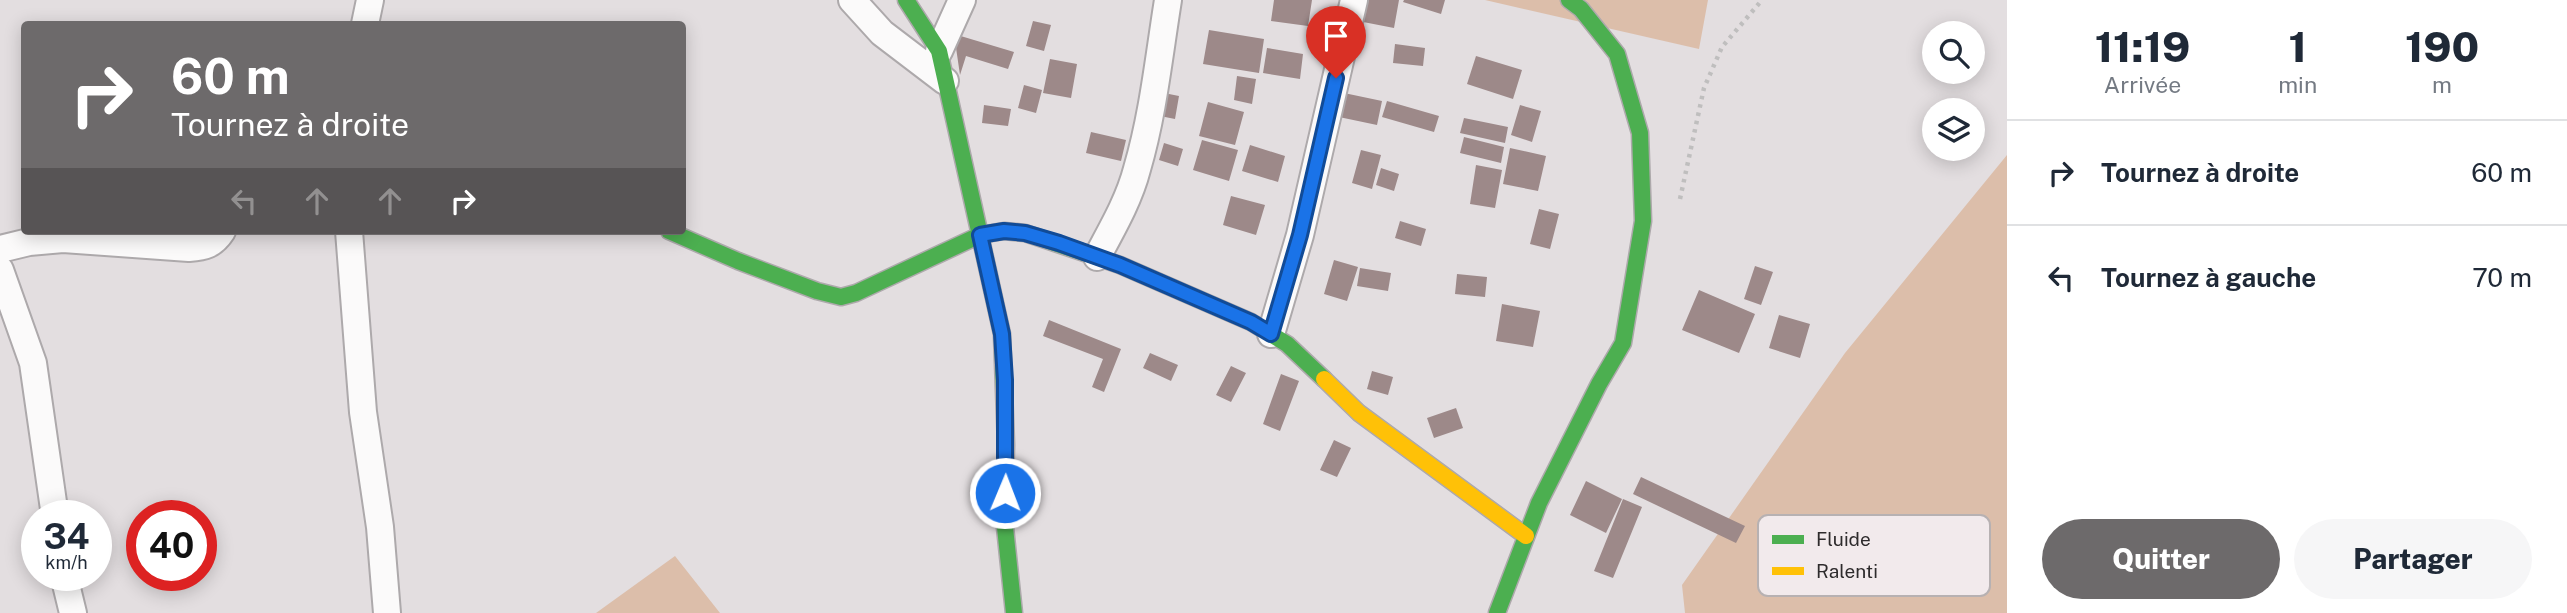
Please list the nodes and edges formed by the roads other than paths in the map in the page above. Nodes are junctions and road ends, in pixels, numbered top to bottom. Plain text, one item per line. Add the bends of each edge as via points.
1 (370, 0) edge
2 (852, 0) edge
3 (906, 0) edge
4 (962, 0) edge
5 (1168, 0) edge
6 (1354, 0) edge
7 (1569, 0) edge
8 (366, 21) edge
9 (939, 51) junction
10 (945, 81) junction
11 (220, 235) edge
12 (349, 235) edge
13 (678, 235) edge
14 (980, 235) junction
15 (0, 249) edge
16 (1097, 257) junction
17 (0, 270) edge
18 (1271, 334) junction
19 (53, 500) edge
20 (1526, 536) junction
21 (68, 591) edge
22 (73, 613) edge
23 (387, 613) edge
24 (1014, 613) edge
25 (1497, 613) edge

1 - 8 street
2 - 10 street via 882,33
3 - 9 street
4 - 9 street
5 - 16 street via 1137,170
6 - 18 street via 1300,235
7 - 20 street via 1617,54 1640,133 1643,221 1623,343
9 - 10 street
10 - 14 street
11 - 15 street via 203,247 188,248 63,239
12 - 23 street via 363,412
13 - 14 street via 841,297
14 - 16 street via 1025,233
14 - 24 street via 1002,334 1004,518
16 - 18 street
17 - 19 street via 33,363
18 - 20 street via 1359,413
20 - 25 street
21 - 22 street

